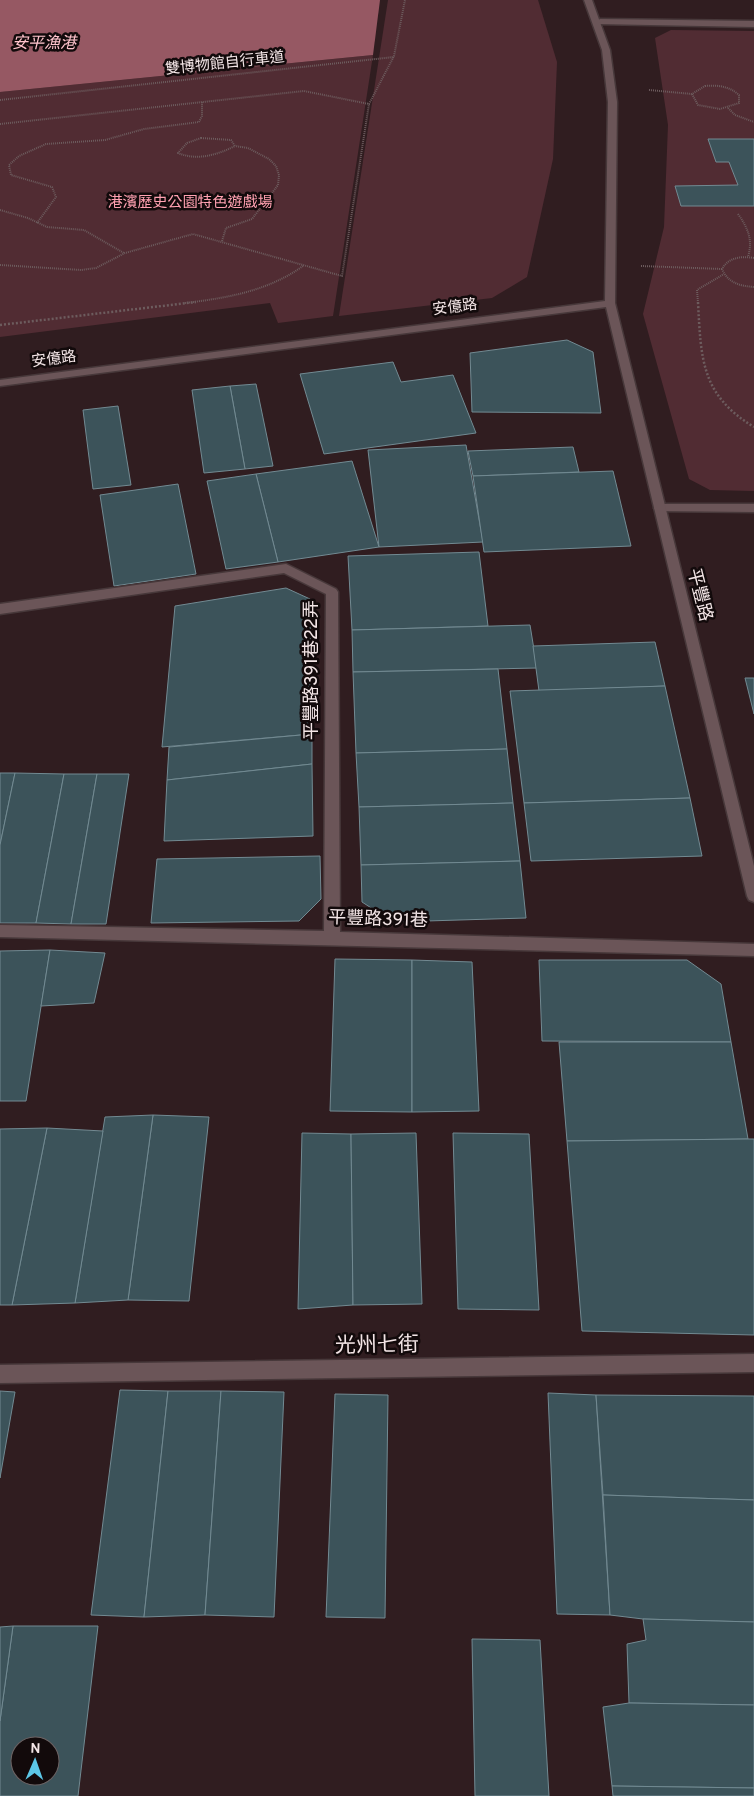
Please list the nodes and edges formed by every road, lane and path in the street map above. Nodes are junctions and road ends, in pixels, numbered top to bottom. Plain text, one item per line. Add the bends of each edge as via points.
1 (405, 0) edge
2 (588, 0) edge
3 (600, 22) junction
4 (754, 24) edge
5 (394, 56) junction
6 (649, 90) dead end
7 (692, 94) junction
8 (0, 100) edge
9 (202, 102) junction
10 (370, 104) junction
11 (728, 108) junction
12 (754, 122) edge
13 (0, 124) edge
14 (234, 146) junction
15 (0, 210) edge
16 (738, 214) dead end
17 (37, 223) junction
18 (222, 241) junction
19 (125, 253) junction
20 (748, 257) junction
21 (754, 258) edge
22 (0, 264) edge
23 (303, 266) junction
24 (610, 266) junction
25 (722, 269) junction
26 (724, 274) junction
27 (754, 287) edge
28 (610, 303) junction
29 (0, 325) edge
30 (0, 382) edge
31 (754, 427) edge
32 (660, 508) junction
33 (754, 508) edge
34 (0, 609) edge
35 (754, 896) edge
36 (0, 931) edge
37 (332, 938) junction
38 (754, 950) edge
39 (754, 1363) edge
40 (0, 1374) edge

1 - 5 path
2 - 3 street
3 - 4 street
3 - 24 street via 614,99
5 - 8 path, 雙博物館自行車道
5 - 10 path
6 - 7 path
7 - 11 path via 695,102 706,107
7 - 11 path via 705,86 728,88 735,91 740,99 739,103
9 - 10 path via 304,91
9 - 13 path
9 - 17 path via 202,116 198,122 144,129 105,140 46,144 19,156 9,165 10,175 42,182 52,187 56,197
10 - 23 path via 342,276
11 - 12 path via 743,119
14 - 14 path via 231,140 201,138 181,145 178,152 194,157 224,152
14 - 18 path via 260,151 274,162 280,172 278,186 272,197 261,205 258,215 253,220 226,228
15 - 17 path
16 - 20 path via 751,233
17 - 19 path via 84,230
18 - 19 path via 193,234
18 - 23 path
19 - 22 path via 96,268 81,270
20 - 21 path
20 - 25 path via 728,261
23 - 29 path via 286,278 234,297
24 - 25 path
24 - 28 street
25 - 26 path
26 - 27 path via 734,283
26 - 31 path via 697,290 703,367 716,397 740,420
28 - 30 street, 安億路
28 - 32 street, 平豐路
32 - 33 street
32 - 35 street, 平豐路
34 - 37 street, 平豐路391巷22弄 via 286,568 332,592
36 - 37 street, 平豐路391巷
37 - 38 street, 平豐路391巷
39 - 40 street, 光州七街

